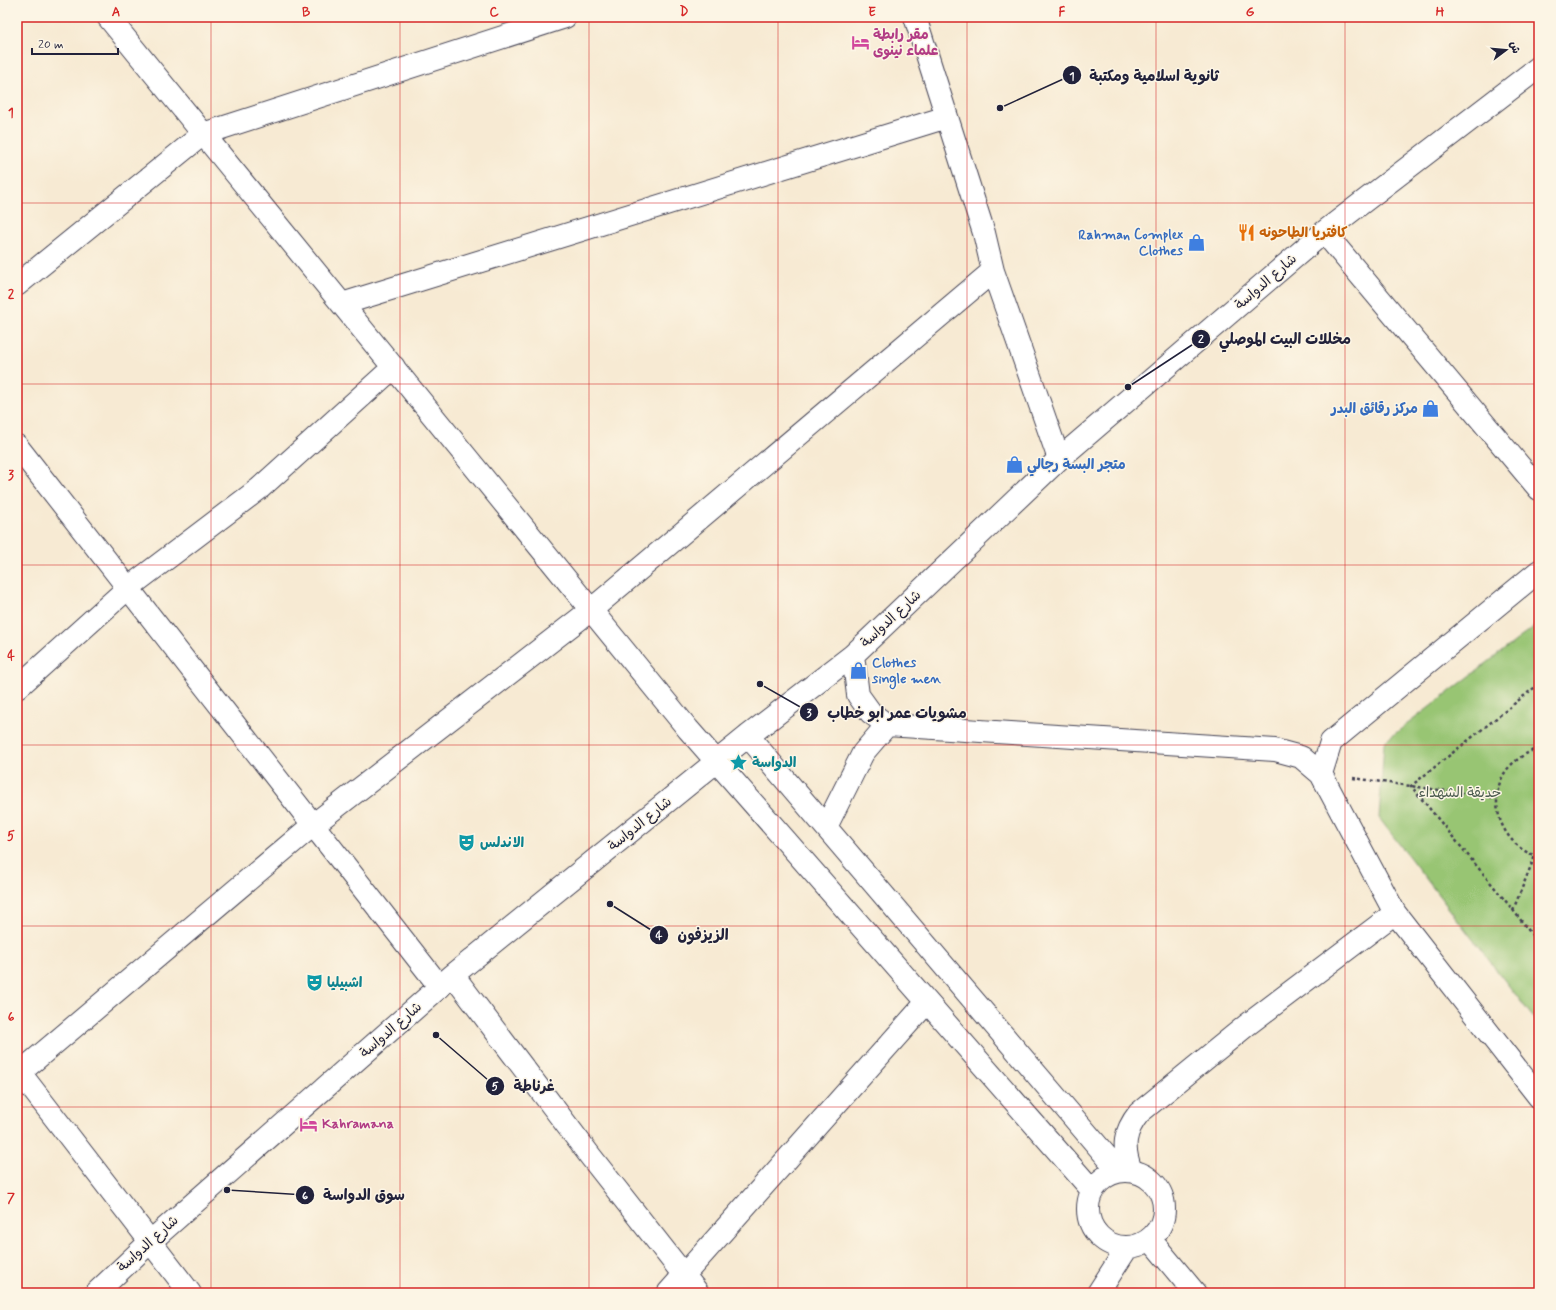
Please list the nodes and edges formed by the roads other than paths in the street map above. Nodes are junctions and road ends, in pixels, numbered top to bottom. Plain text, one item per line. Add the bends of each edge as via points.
1 (108, 17) edge
2 (565, 17) edge
3 (915, 17) edge
4 (1539, 67) edge
5 (947, 117) junction
6 (203, 134) junction
7 (1324, 232) junction
8 (993, 271) junction
9 (17, 285) edge
10 (342, 304) junction
11 (394, 367) junction
12 (17, 446) edge
13 (1060, 459) junction
14 (1539, 489) edge
15 (1539, 571) edge
16 (128, 588) junction
17 (591, 610) junction
18 (853, 655) junction
19 (17, 688) edge
20 (888, 725) junction
21 (748, 736) junction
22 (716, 762) junction
23 (1321, 774) junction
24 (313, 825) junction
25 (826, 828) junction
26 (1395, 913) junction
27 (447, 981) junction
28 (927, 1002) junction
29 (18, 1072) edge
30 (1539, 1097) edge
31 (1125, 1171) junction
32 (1092, 1190) junction
33 (1150, 1239) junction
34 (151, 1241) junction
35 (1127, 1248) junction
36 (683, 1275) junction
37 (96, 1293) edge
38 (190, 1293) edge
39 (668, 1293) edge
40 (698, 1293) edge
41 (1098, 1293) edge
42 (1196, 1293) edge

1 - 6 street
2 - 6 street
3 - 5 street
4 - 7 street, شارع الدواسة
5 - 8 street via 984,233
5 - 10 street
6 - 9 street
6 - 10 street
7 - 13 street, شارع الدواسة
7 - 14 street
8 - 13 street
8 - 17 street
10 - 11 street
11 - 16 street via 260,488
11 - 17 street
12 - 16 street
13 - 18 street, شارع الدواسة
15 - 23 street via 1331,742
16 - 19 street
16 - 24 street
17 - 22 street
17 - 24 street
18 - 20 street via 858,695 871,713
18 - 21 street, شارع الدواسة
20 - 23 street via 1275,750 1301,757
20 - 25 street via 863,753
21 - 22 street, شارع الدواسة
21 - 25 street
22 - 27 street, شارع الدواسة
22 - 28 street
23 - 26 street
24 - 27 street
24 - 29 street
25 - 31 street
26 - 30 street
26 - 31 street via 1139,1112 1125,1140
27 - 34 street, شارع الدواسة
27 - 36 street via 591,1157
28 - 32 street
28 - 36 street
29 - 34 street
31 - 32 street via 1112,1172
31 - 33 street via 1142,1174 1151,1179 1163,1198 1163,1220 1158,1231
32 - 35 street via 1087,1203 1093,1229 1102,1240 1114,1246
33 - 35 street
33 - 42 street
34 - 37 street, شارع الدواسة
34 - 38 street
35 - 41 street
36 - 39 street
36 - 40 street

